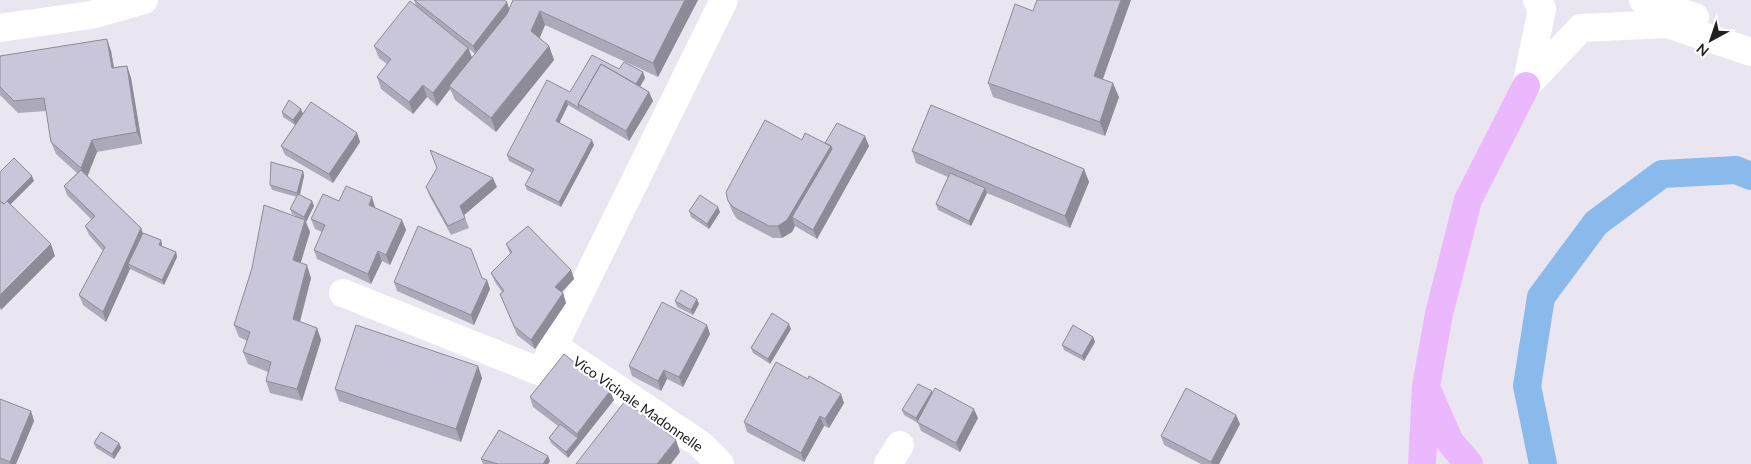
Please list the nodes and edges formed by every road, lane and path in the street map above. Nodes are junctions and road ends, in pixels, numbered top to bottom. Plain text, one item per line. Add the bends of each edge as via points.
1 (144, 0) edge
2 (724, 0) edge
3 (1647, 1) edge
4 (1545, 3) edge
5 (0, 28) edge
6 (1751, 36) edge
7 (1751, 52) edge
8 (1526, 86) junction
9 (1751, 176) edge
10 (343, 293) dead end
11 (554, 346) junction
12 (1426, 386) junction
13 (720, 464) edge
14 (1422, 464) edge
15 (1469, 464) edge
16 (1543, 464) edge

1 - 5 street via 91,15
2 - 11 street
3 - 6 street
4 - 8 street
7 - 8 street via 1667,24 1581,28
8 - 12 main road via 1468,200 1439,314
9 - 16 highway via 1736,170 1662,174 1596,223 1541,297 1527,386
10 - 11 street via 541,372
11 - 13 street, Vico Vicinale Madonnelle via 700,444
12 - 14 main road
12 - 15 main road via 1450,442

